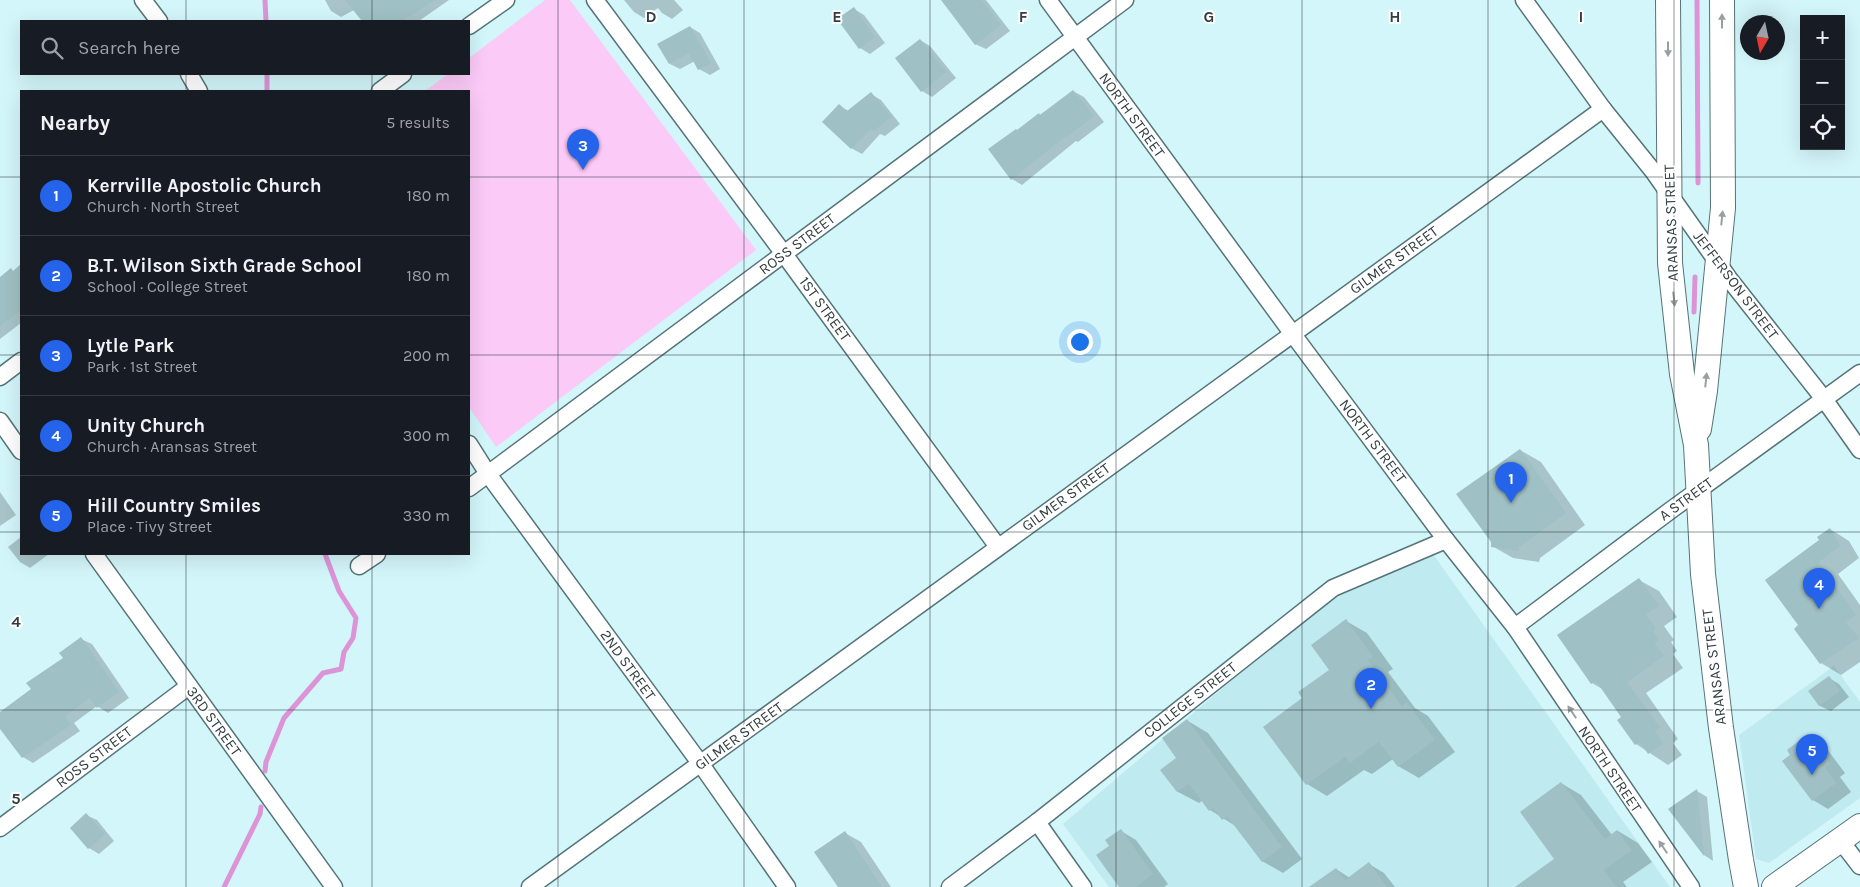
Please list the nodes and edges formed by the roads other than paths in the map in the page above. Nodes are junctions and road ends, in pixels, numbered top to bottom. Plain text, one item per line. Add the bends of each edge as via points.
1 (143, 0) edge
2 (506, 0) edge
3 (596, 0) edge
4 (1048, 0) edge
5 (1125, 0) edge
6 (1524, 0) edge
7 (1668, 0) edge
8 (1722, 0) edge
9 (158, 20) edge
10 (470, 25) edge
11 (1075, 38) junction
12 (190, 75) edge
13 (402, 75) edge
14 (198, 90) edge
15 (381, 90) edge
16 (1603, 108) junction
17 (1670, 195) junction
18 (784, 254) junction
19 (1718, 263) junction
20 (1292, 333) junction
21 (20, 362) edge
22 (1860, 373) edge
23 (0, 377) edge
24 (1824, 400) junction
25 (0, 422) edge
26 (1696, 445) junction
27 (470, 446) edge
28 (20, 450) edge
29 (1860, 450) edge
30 (488, 474) junction
31 (470, 487) edge
32 (1697, 490) junction
33 (1446, 540) junction
34 (998, 547) junction
35 (95, 555) edge
36 (375, 555) edge
37 (359, 566) dead end
38 (1515, 627) junction
39 (189, 686) junction
40 (700, 763) junction
41 (1037, 822) junction
42 (1860, 826) edge
43 (0, 828) edge
44 (1840, 840) junction
45 (1860, 866) edge
46 (334, 887) edge
47 (530, 887) edge
48 (787, 887) edge
49 (950, 887) edge
50 (1083, 887) edge
51 (1691, 887) edge
52 (1746, 887) edge
53 (1774, 887) edge

1 - 9 street
2 - 10 street
3 - 18 street, 1ST STREET
4 - 11 street, NORTH STREET
5 - 11 street, ROSS STREET
6 - 16 street, JEFFERSON STREET
7 -> 17 street, ARANSAS STREET
19 -> 8 street, ARANSAS STREET via 1723,208
11 - 18 street, ROSS STREET
11 - 20 street, NORTH STREET
12 - 14 street
13 - 15 street
16 - 17 street, JEFFERSON STREET
16 - 20 street, GILMER STREET
17 - 19 street, JEFFERSON STREET
17 -> 26 street, ARANSAS STREET via 1670,263 1682,374
18 - 30 street, ROSS STREET
18 - 34 street, 1ST STREET
19 - 24 street, JEFFERSON STREET
26 -> 19 street, ARANSAS STREET
20 - 33 street, NORTH STREET
20 - 34 street, GILMER STREET
21 - 23 street
22 - 24 street, A STREET
24 - 29 street, JEFFERSON STREET
24 - 32 street, A STREET
25 - 28 street
26 - 32 street, ARANSAS STREET
27 - 30 street, 2ND STREET
30 - 31 street, ROSS STREET
30 - 40 street, 2ND STREET
32 - 38 street, A STREET
32 - 52 street, ARANSAS STREET via 1720,718
33 - 38 street, NORTH STREET
33 - 41 street, COLLEGE STREET via 1333,588
34 - 40 street, GILMER STREET
35 - 39 street, 3RD STREET
36 - 37 street
51 -> 38 street, NORTH STREET
39 - 43 street, ROSS STREET
39 - 46 street, 3RD STREET
40 - 47 street, GILMER STREET
40 - 48 street, 2ND STREET
41 - 49 street, COLLEGE STREET
41 - 50 street
42 - 44 street
44 - 45 street
44 - 53 street

